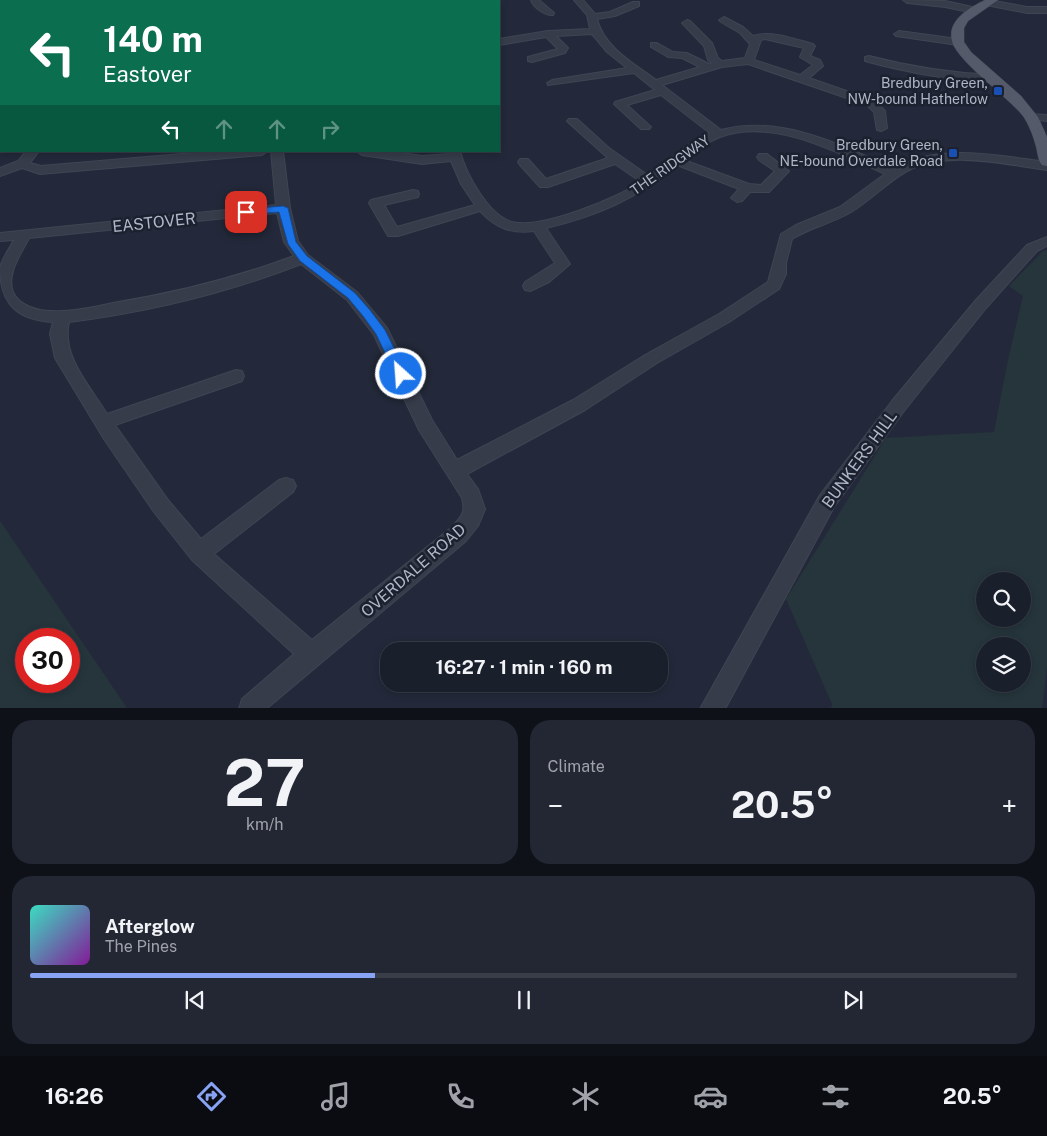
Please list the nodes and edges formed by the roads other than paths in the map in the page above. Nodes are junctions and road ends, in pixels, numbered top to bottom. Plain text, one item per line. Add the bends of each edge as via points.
1 (535, 0) edge
2 (578, 0) edge
3 (907, 0) edge
4 (991, 1) edge
5 (636, 4) dead end
6 (974, 10) junction
7 (1047, 10) edge
8 (550, 13) dead end
9 (592, 17) junction
10 (724, 20) dead end
11 (704, 25) dead end
12 (596, 31) junction
13 (548, 34) junction
14 (895, 34) dead end
15 (500, 42) edge
16 (958, 42) junction
17 (755, 43) junction
18 (654, 44) dead end
19 (532, 59) dead end
20 (869, 60) dead end
21 (748, 61) junction
22 (721, 64) junction
23 (709, 68) junction
24 (634, 70) junction
25 (994, 78) junction
26 (801, 79) junction
27 (552, 83) dead end
28 (657, 88) junction
29 (610, 96) dead end
30 (619, 104) junction
31 (1030, 117) junction
32 (1047, 118) edge
33 (573, 121) dead end
34 (645, 127) dead end
35 (881, 128) dead end
36 (718, 133) junction
37 (32, 152) edge
38 (250, 152) edge
39 (276, 152) edge
40 (374, 152) edge
41 (399, 154) edge
42 (454, 154) edge
43 (763, 157) dead end
44 (617, 159) junction
45 (677, 161) junction
46 (524, 162) dead end
47 (1047, 162) edge
48 (22, 164) junction
49 (1047, 166) edge
50 (0, 172) edge
51 (895, 174) junction
52 (650, 182) junction
53 (747, 188) junction
54 (413, 194) dead end
55 (737, 198) dead end
56 (484, 206) junction
57 (283, 208) junction
58 (538, 227) junction
59 (24, 235) junction
60 (0, 237) edge
61 (1047, 241) edge
62 (303, 258) junction
63 (530, 286) dead end
64 (62, 317) junction
65 (236, 376) dead end
66 (104, 422) junction
67 (454, 472) junction
68 (286, 486) dead end
69 (200, 553) junction
70 (311, 655) junction
71 (250, 707) dead end
72 (712, 708) edge

1 - 8 street
2 - 9 street
3 - 6 street
4 - 6 main road
4 - 7 street via 1027,10
5 - 9 street via 612,14
6 - 16 main road via 958,28
9 - 12 street
10 - 17 street via 749,35
11 - 22 street via 689,25 709,45 713,60
12 - 13 street
12 - 24 street via 610,50
13 - 15 street
13 - 19 street via 563,48 562,51
14 - 16 street
16 - 25 main road via 967,55
17 - 21 street
17 - 26 street via 757,38 764,36 810,46 805,57 818,66
18 - 23 street via 671,55 684,55
20 - 25 street via 896,68
21 - 22 street
21 - 26 street
22 - 23 street
23 - 28 street
24 - 27 street
24 - 28 street
25 - 31 main road via 1016,98
26 - 35 street via 871,103 880,111
28 - 30 street
28 - 36 street
29 - 30 street
30 - 34 street
31 - 32 street
31 - 47 main road via 1043,144
33 - 44 street
36 - 45 street, THE RIDGWAY via 701,141
36 - 51 street, THE RIDGWAY via 758,129 798,134
37 - 48 street
38 - 48 street via 40,170
39 - 57 street, OVERDALE ROAD
40 - 41 street
41 - 42 street via 422,160
42 - 56 street, THE RIDGWAY via 464,180
43 - 53 street via 783,171 764,189
44 - 46 street via 544,184
44 - 52 street
45 - 52 street, THE RIDGWAY
45 - 53 street
48 - 50 street
49 - 51 street via 955,158 912,164
51 - 67 street via 844,210 809,223 786,237 774,285 579,405
52 - 58 street, THE RIDGWAY via 625,197
53 - 55 street
54 - 56 street via 376,203 392,233
56 - 58 street, THE RIDGWAY via 494,219 504,225 522,229
57 - 59 street, EASTOVER
57 - 62 street, OVERDALE ROAD via 291,242
58 - 63 street via 563,264
59 - 60 street
59 - 64 street via 3,283 8,298 35,315
61 - 72 street, BUNKERS HILL via 1032,248 981,304 826,500
62 - 64 street via 266,274 195,294
62 - 67 street, OVERDALE ROAD via 352,296 381,332 425,425
64 - 66 street via 58,334 63,358
65 - 66 street
66 - 69 street via 152,495
67 - 70 street, OVERDALE ROAD via 472,496 475,509 471,520 459,534
68 - 69 street
69 - 70 street
70 - 71 street, OVERDALE ROAD

